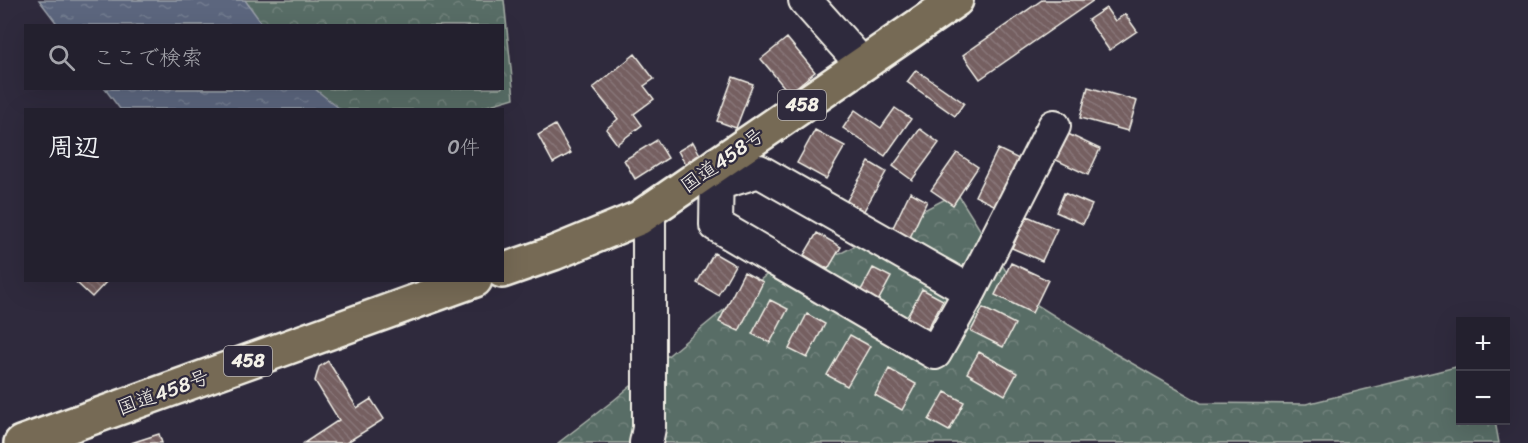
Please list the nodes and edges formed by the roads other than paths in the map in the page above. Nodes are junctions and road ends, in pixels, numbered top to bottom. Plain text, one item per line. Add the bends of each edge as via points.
1 (805, 0) edge
2 (956, 0) edge
3 (862, 64) junction
4 (1054, 126) dead end
5 (717, 173) junction
6 (649, 211) junction
7 (504, 270) edge
8 (469, 282) edge
9 (970, 291) junction
10 (21, 443) edge
11 (646, 443) edge

1 - 3 street
2 - 3 highway, 国道458号 / 458
3 - 5 highway, 国道458号 / 458
4 - 9 street
5 - 6 highway, 国道458号 / 458
5 - 9 street via 759,171
5 - 9 street via 716,225 934,353
6 - 7 highway, 国道458号 / 458
6 - 11 street
8 - 10 highway, 国道458号 / 458

